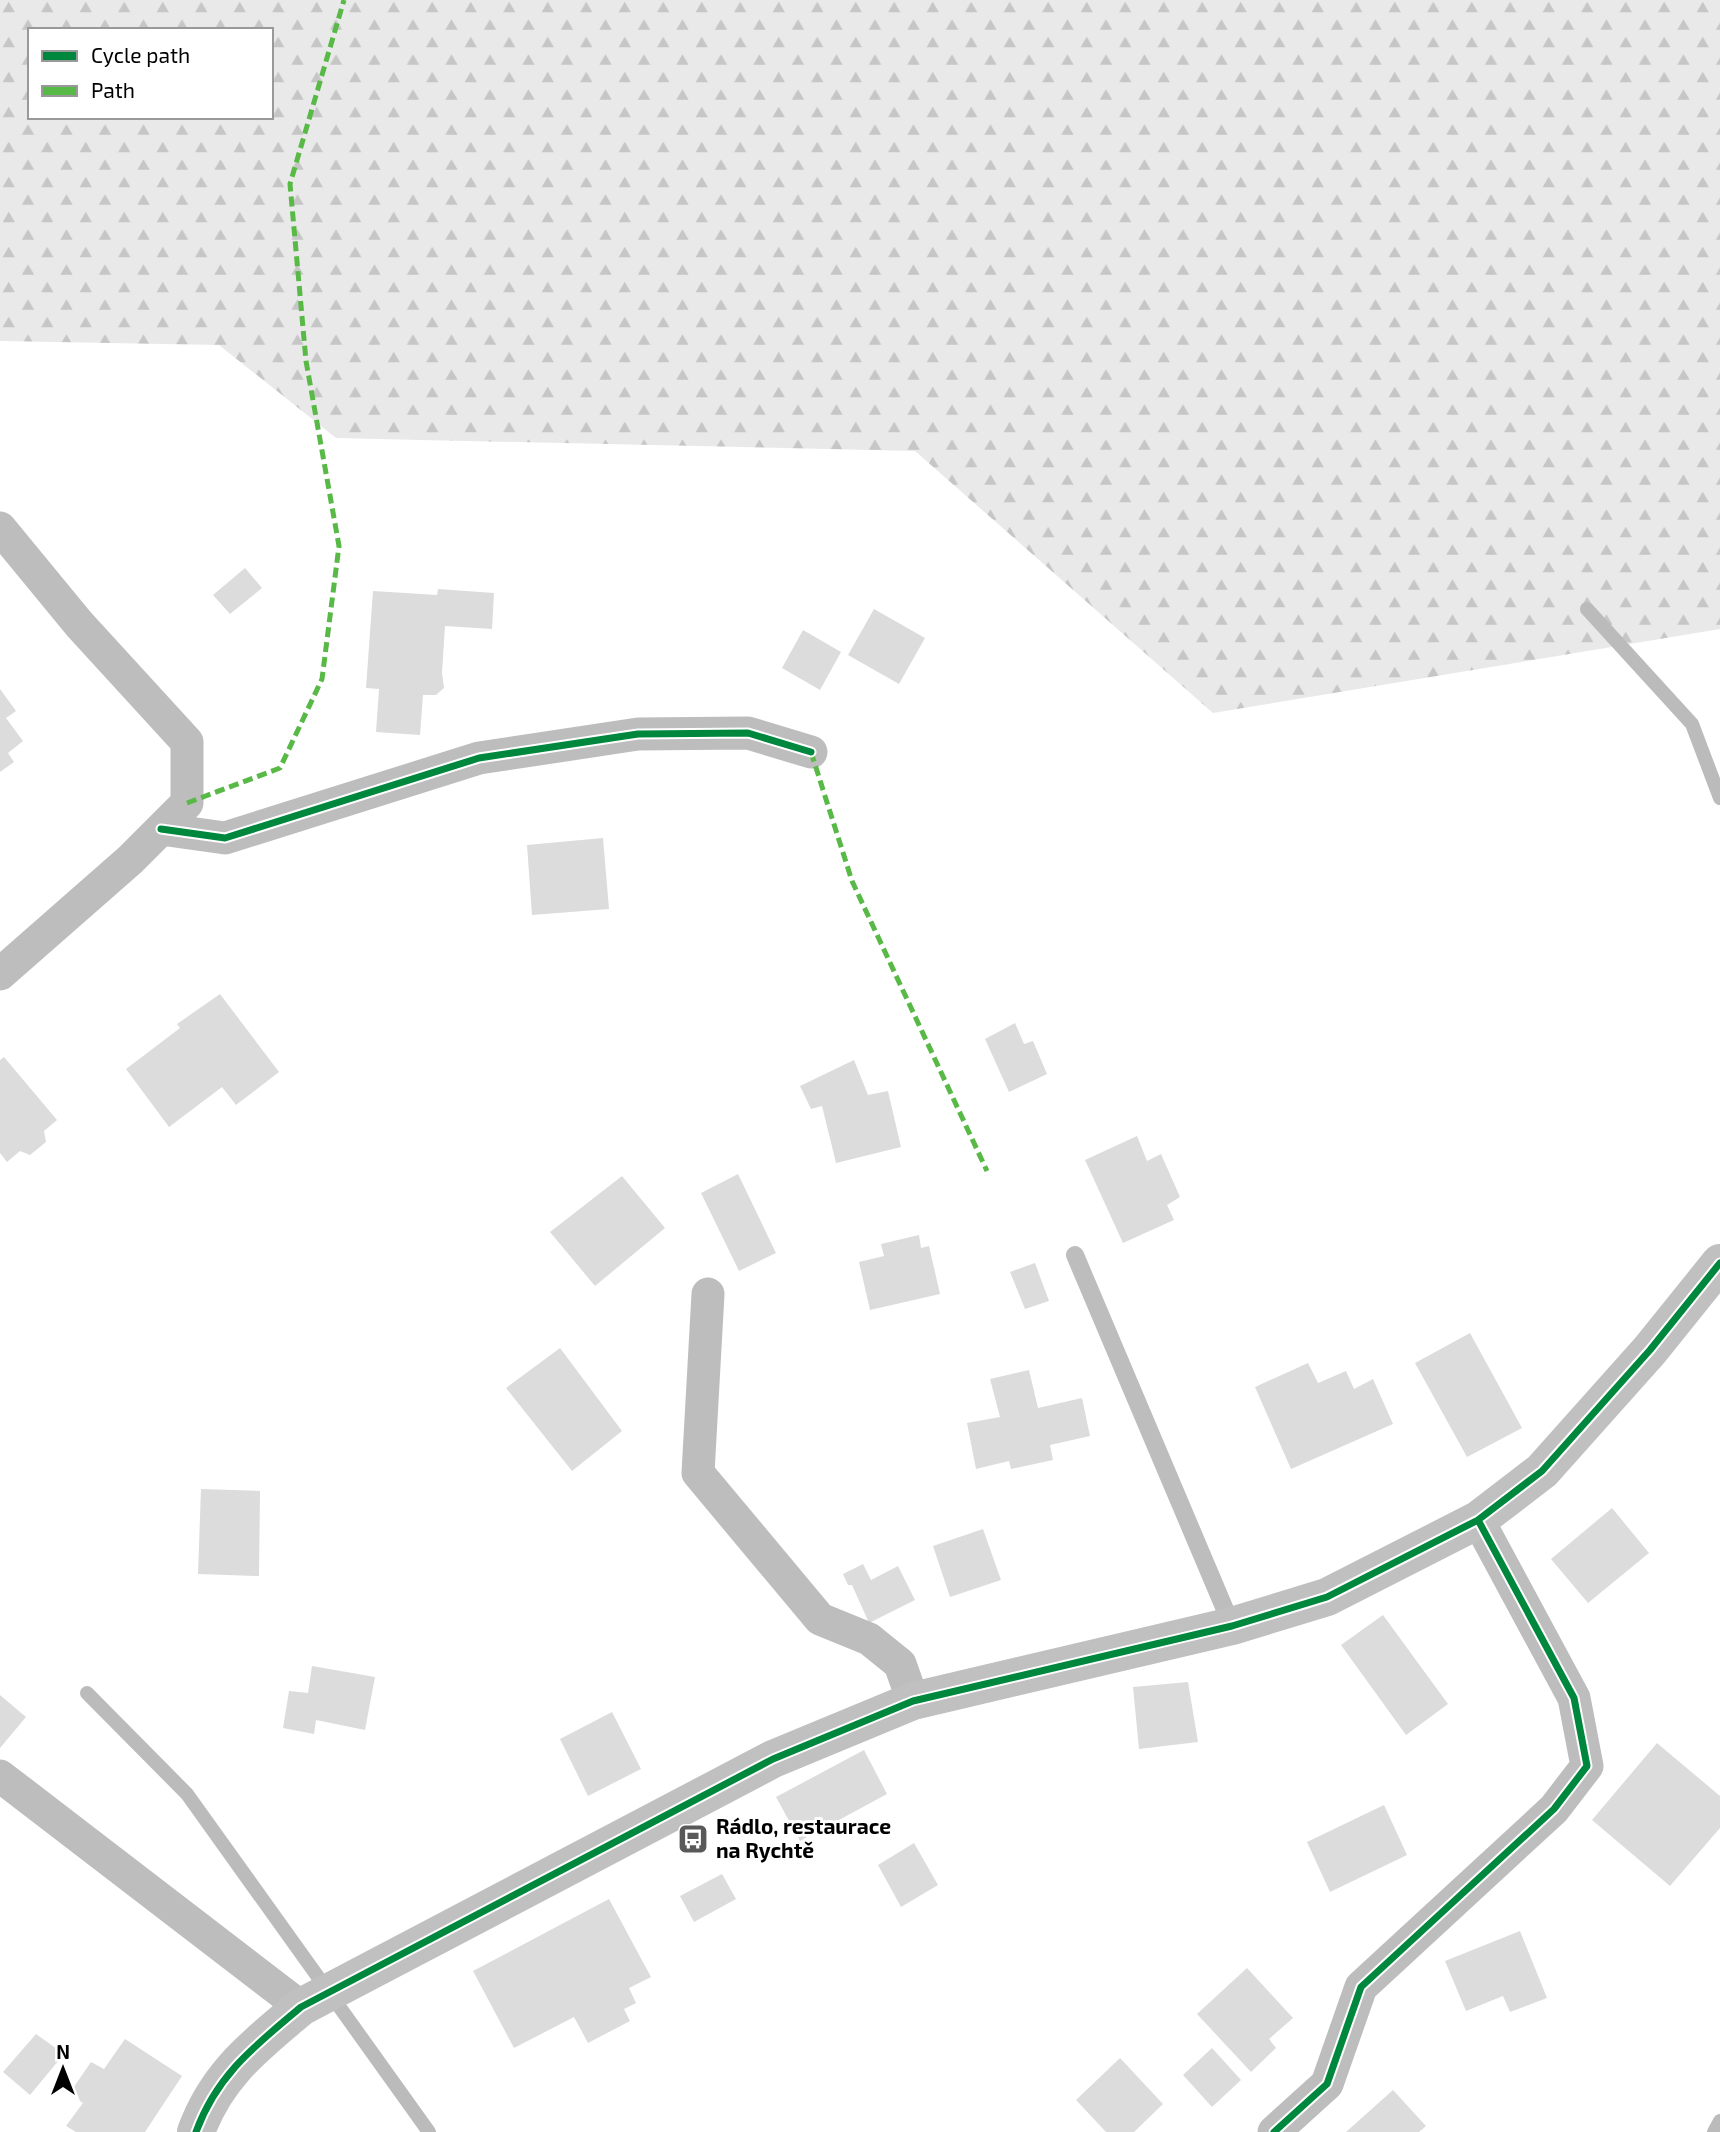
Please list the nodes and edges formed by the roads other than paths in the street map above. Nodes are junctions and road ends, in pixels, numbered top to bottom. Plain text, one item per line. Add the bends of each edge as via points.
1 (0, 528) edge
2 (811, 752) dead end
3 (161, 829) junction
4 (0, 974) edge
5 (1075, 1255) dead end
6 (1720, 1263) edge
7 (708, 1294) dead end
8 (1478, 1520) junction
9 (1232, 1626) junction
10 (913, 1702) junction
11 (0, 1776) edge
12 (301, 2007) junction
13 (196, 2132) edge
14 (1274, 2132) edge

1 - 3 street via 79,624 187,742 187,803
2 - 3 street via 748,733 638,734 479,758 225,838
3 - 4 street
5 - 9 lane
6 - 8 street via 1542,1471
7 - 10 street via 698,1473 820,1619 869,1639 900,1664
8 - 9 street via 1327,1597
8 - 14 street via 1574,1698 1587,1766 1554,1810 1361,1987 1326,2084
9 - 10 street
10 - 12 street via 773,1759
11 - 12 street
12 - 13 street via 237,2061

